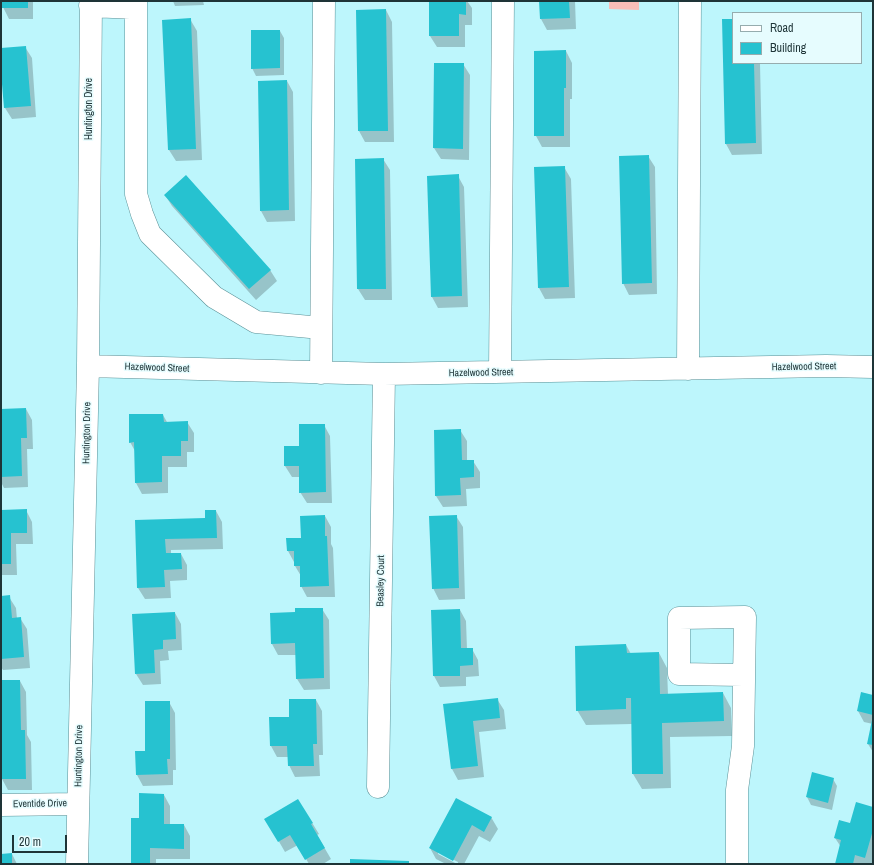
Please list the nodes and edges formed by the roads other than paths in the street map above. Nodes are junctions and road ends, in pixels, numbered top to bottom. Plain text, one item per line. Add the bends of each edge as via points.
1 (324, 1) edge
2 (502, 1) edge
3 (690, 1) edge
4 (90, 3) edge
5 (136, 5) edge
6 (321, 328) junction
7 (88, 366) junction
8 (873, 367) edge
9 (688, 369) junction
10 (500, 372) junction
11 (321, 373) junction
12 (384, 374) junction
13 (744, 675) dead end
14 (378, 788) dead end
15 (78, 804) junction
16 (1, 805) edge
17 (77, 864) edge
18 (737, 864) edge

1 - 6 street
2 - 10 street
3 - 9 street
4 - 5 street
4 - 7 street, Huntington Drive
5 - 6 street via 136,194 150,234 214,298 256,322
6 - 11 street
7 - 11 street, Hazelwood Street
7 - 15 street, Huntington Drive
8 - 9 street, Hazelwood Street
9 - 10 street, Hazelwood Street
10 - 12 street, Hazelwood Street
11 - 12 street, Hazelwood Street
12 - 14 street, Beasley Court
13 - 18 street via 743,746 737,790
15 - 16 street, Eventide Drive
15 - 17 street, Huntington Drive

